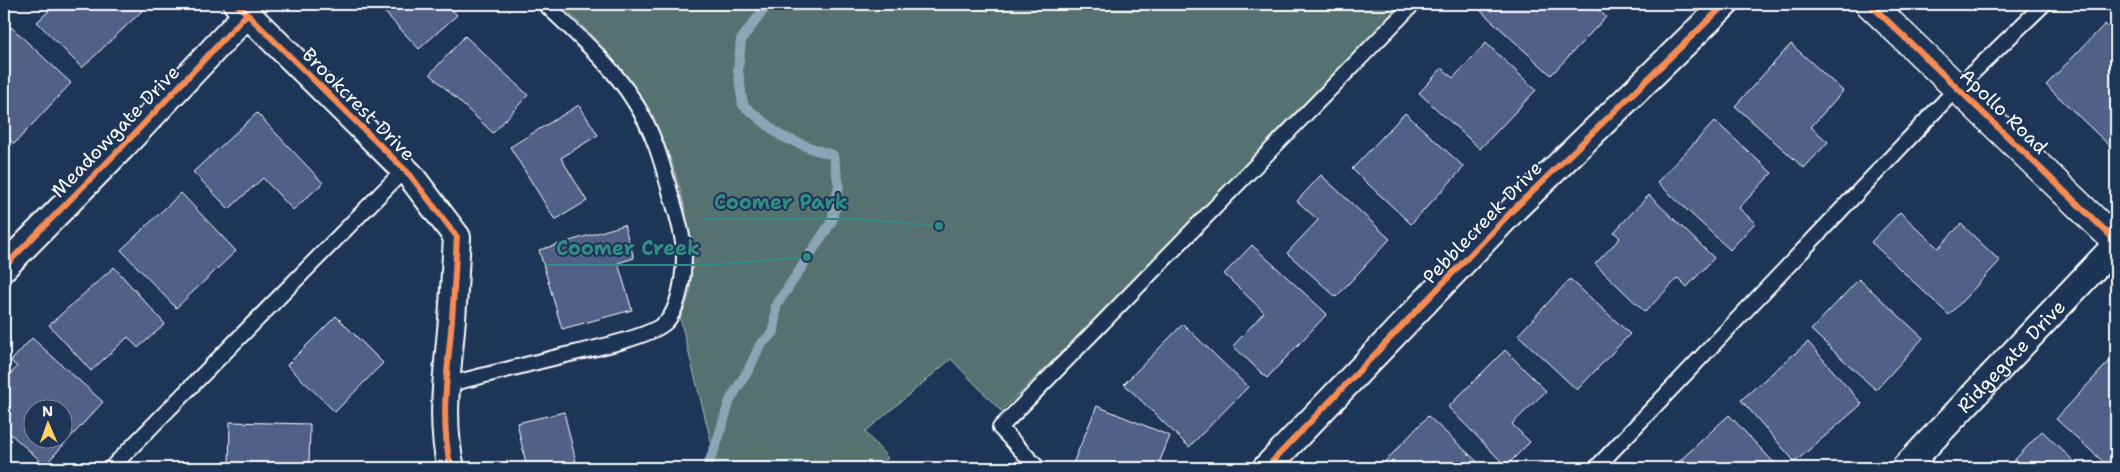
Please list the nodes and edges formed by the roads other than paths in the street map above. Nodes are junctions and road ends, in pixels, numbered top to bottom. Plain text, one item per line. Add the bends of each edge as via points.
1 (545, 4) edge
2 (1413, 4) edge
3 (1725, 4) edge
4 (1870, 4) edge
5 (2044, 4) edge
6 (242, 9) edge
7 (1958, 88) junction
8 (404, 170) junction
9 (2116, 241) edge
10 (2116, 246) edge
11 (4, 267) edge
12 (445, 385) junction
13 (111, 468) edge
14 (451, 468) edge
15 (1038, 468) edge
16 (1266, 468) edge
17 (1596, 468) edge
18 (1905, 468) edge

1 - 12 lane via 618,80 648,124 661,158 684,245 682,286 666,322 641,334
2 - 15 lane via 1000,428
3 - 16 street, Pebblecreek Drive via 1514,209
4 - 7 street, Apollo Road
5 - 7 lane
6 - 8 street, Brookcrest Drive
6 - 11 street, Meadowgate Drive via 122,148
7 - 9 street, Apollo Road
7 - 17 lane
8 - 12 street, Brookcrest Drive via 457,237
8 - 13 lane
10 - 18 street, Ridgegate Drive
12 - 14 street, Brookcrest Drive via 446,448

